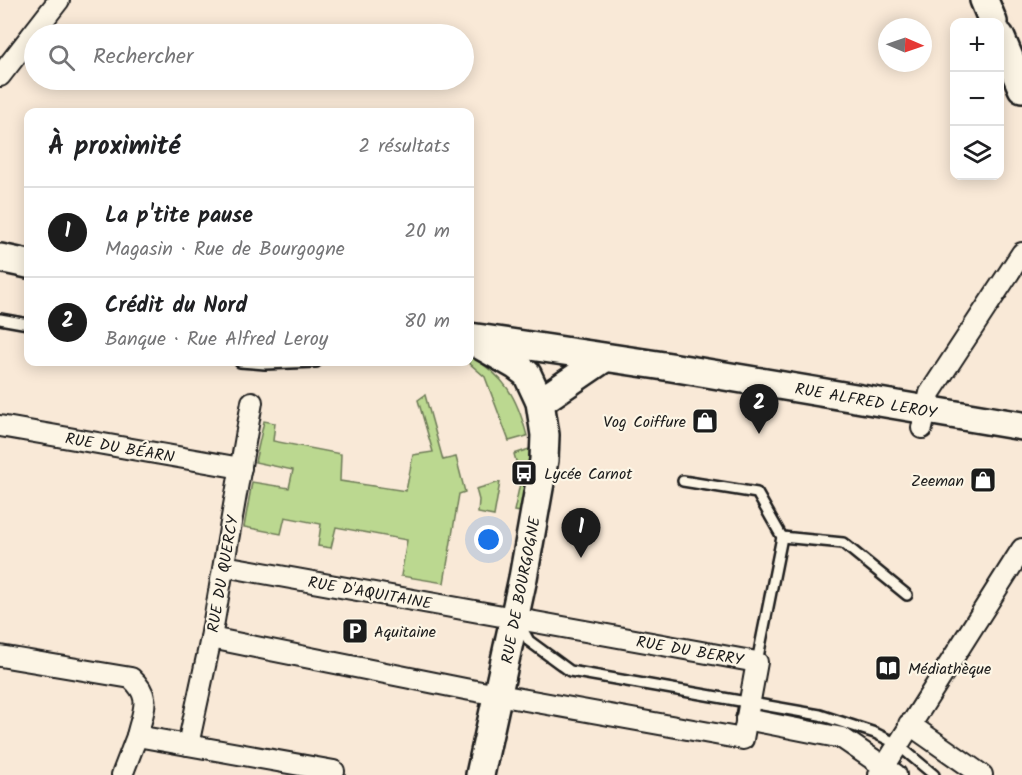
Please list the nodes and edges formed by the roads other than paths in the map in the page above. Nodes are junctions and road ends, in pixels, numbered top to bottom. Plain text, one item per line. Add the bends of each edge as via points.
1 (59, 0) edge
2 (984, 0) edge
3 (991, 18) edge
4 (40, 24) edge
5 (24, 45) edge
6 (1004, 47) edge
7 (0, 76) edge
8 (1022, 88) edge
9 (1022, 253) edge
10 (0, 258) edge
11 (24, 263) edge
12 (0, 319) edge
13 (24, 323) edge
14 (474, 339) edge
15 (474, 340) edge
16 (603, 358) junction
17 (252, 402) dead end
18 (540, 402) junction
19 (924, 419) junction
20 (0, 426) edge
21 (1022, 426) edge
22 (241, 468) junction
23 (683, 481) dead end
24 (782, 537) junction
25 (1022, 549) edge
26 (224, 566) junction
27 (907, 595) dead end
28 (515, 618) junction
29 (211, 638) junction
30 (0, 656) edge
31 (757, 662) junction
32 (500, 695) junction
33 (748, 710) junction
34 (909, 724) junction
35 (137, 736) junction
36 (897, 744) junction
37 (188, 745) junction
38 (334, 771) dead end
39 (886, 772) edge
40 (122, 775) edge
41 (480, 775) edge
42 (934, 775) edge
43 (982, 775) edge

1 - 4 street
2 - 3 main road
5 - 7 street
6 - 8 main road
9 - 19 street via 930,393
10 - 11 main road
12 - 13 lane
14 - 16 main road, RUE ALFRED LEROY
15 - 18 main road, RUE ALFRED LEROY via 527,374
16 - 18 main road
16 - 19 main road, RUE ALFRED LEROY
17 - 22 street, RUE DU QUERCY
18 - 28 main road, RUE DE BOURGOGNE via 544,460
19 - 21 main road, RUE ALFRED LEROY
20 - 22 street, RUE DU BÉARN
22 - 26 street, RUE DU QUERCY
23 - 24 lane via 757,493
24 - 27 lane via 843,543
24 - 31 lane
25 - 34 street
26 - 28 street, RUE D'AQUITAINE
26 - 29 street, RUE DU QUERCY
28 - 31 street, RUE DU BERRY
28 - 32 main road, RUE DE BOURGOGNE
28 - 33 lane via 529,641 570,670
29 - 32 street
29 - 37 street, RUE DU QUERCY
30 - 35 street via 131,678 146,696
31 - 33 street, RUE DU BERRY
32 - 33 street, RUE DU BERRY via 743,739
32 - 41 main road, RUE DE BOURGOGNE
33 - 36 lane via 820,715
33 - 39 street via 842,738
34 - 36 street
34 - 43 street
35 - 37 street
35 - 40 street
36 - 39 street
36 - 42 lane
37 - 38 street

